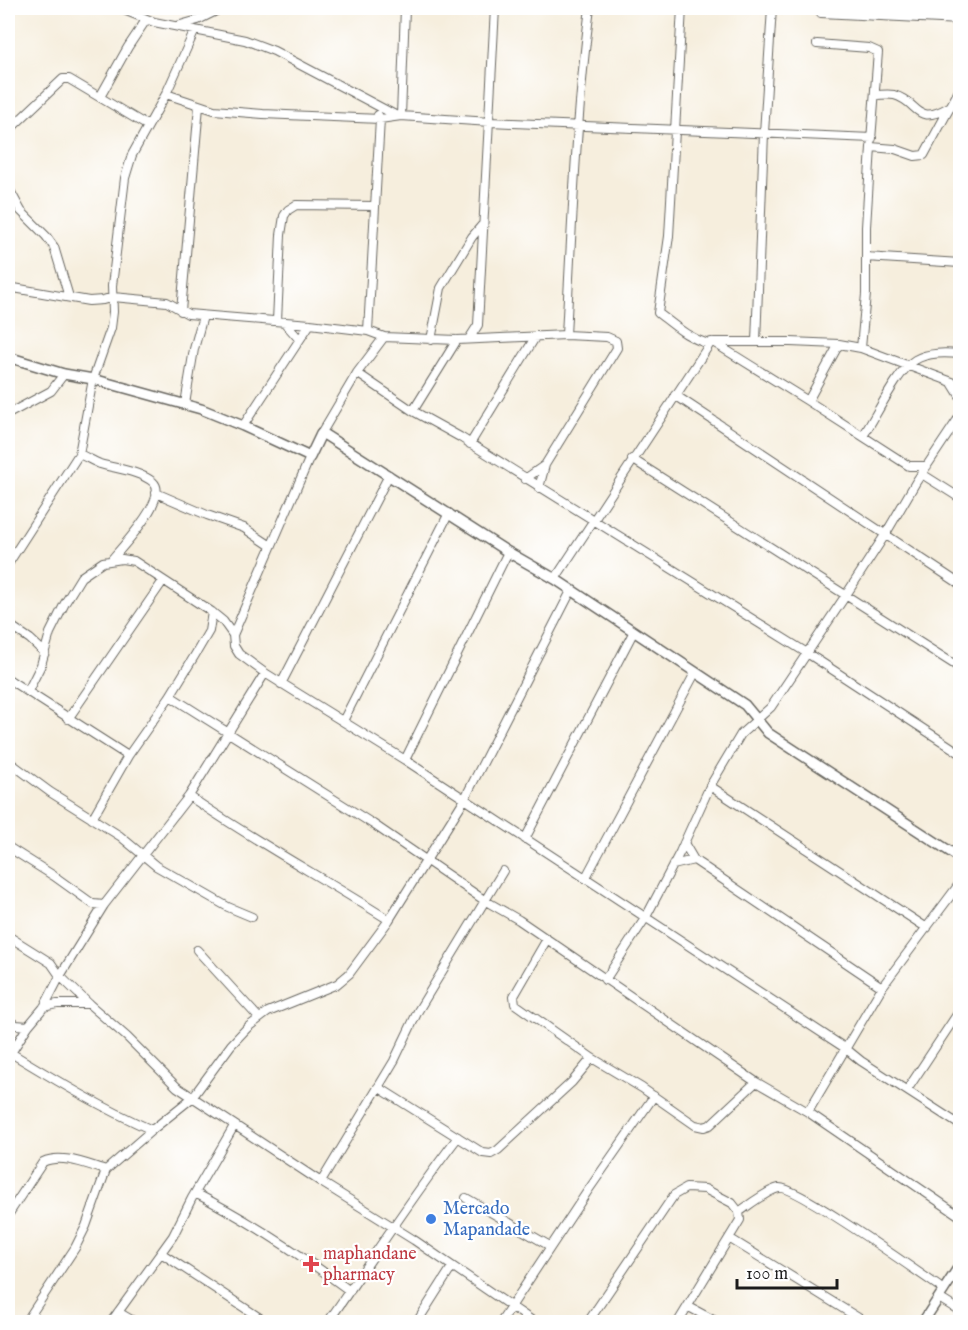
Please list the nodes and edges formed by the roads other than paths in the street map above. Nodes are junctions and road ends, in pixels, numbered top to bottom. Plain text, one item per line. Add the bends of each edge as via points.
1 (119, 8) edge
2 (222, 8) edge
3 (405, 8) edge
4 (495, 8) edge
5 (590, 8) edge
6 (682, 8) edge
7 (772, 8) edge
8 (822, 14) dead end
9 (146, 20) junction
10 (198, 20) junction
11 (960, 20) edge
12 (174, 27) junction
13 (197, 30) junction
14 (817, 44) dead end
15 (960, 89) edge
16 (166, 94) junction
17 (875, 95) junction
18 (100, 96) junction
19 (372, 103) junction
20 (199, 105) junction
21 (949, 107) junction
22 (399, 116) junction
23 (380, 118) junction
24 (490, 122) junction
25 (577, 124) junction
26 (148, 126) junction
27 (676, 129) junction
28 (8, 130) edge
29 (764, 133) junction
30 (872, 138) junction
31 (872, 147) junction
32 (8, 187) edge
33 (375, 206) junction
34 (483, 224) junction
35 (866, 257) junction
36 (960, 263) edge
37 (8, 287) edge
38 (69, 297) junction
39 (113, 297) junction
40 (181, 311) junction
41 (203, 316) junction
42 (281, 321) junction
43 (310, 324) junction
44 (478, 325) junction
45 (368, 331) junction
46 (566, 335) junction
47 (536, 336) junction
48 (384, 337) junction
49 (488, 338) junction
50 (299, 339) junction
51 (469, 339) junction
52 (431, 340) junction
53 (457, 340) junction
54 (756, 342) junction
55 (710, 343) junction
56 (839, 344) junction
57 (861, 348) junction
58 (960, 354) edge
59 (8, 357) edge
60 (907, 366) junction
61 (357, 373) junction
62 (64, 374) junction
63 (93, 379) junction
64 (951, 381) junction
65 (960, 385) edge
66 (675, 395) junction
67 (960, 396) edge
68 (808, 401) junction
69 (185, 404) junction
70 (413, 411) junction
71 (8, 414) edge
72 (960, 416) edge
73 (243, 426) junction
74 (321, 434) junction
75 (863, 436) junction
76 (470, 444) junction
77 (79, 454) junction
78 (310, 457) junction
79 (632, 459) junction
80 (545, 465) junction
81 (909, 466) junction
82 (927, 466) junction
83 (922, 474) junction
84 (389, 475) junction
85 (525, 479) junction
86 (916, 482) junction
87 (539, 488) junction
88 (156, 493) junction
89 (960, 498) edge
90 (449, 513) junction
91 (595, 520) junction
92 (885, 535) junction
93 (271, 546) junction
94 (508, 552) junction
95 (112, 559) junction
96 (8, 564) edge
97 (555, 579) junction
98 (163, 581) junction
99 (960, 584) edge
100 (571, 591) junction
101 (846, 594) junction
102 (212, 612) junction
103 (8, 624) edge
104 (634, 631) junction
105 (233, 635) junction
106 (45, 653) junction
107 (807, 653) junction
108 (960, 668) edge
109 (265, 673) junction
110 (695, 673) junction
111 (8, 679) edge
112 (281, 684) junction
113 (28, 691) junction
114 (170, 696) junction
115 (68, 719) junction
116 (757, 719) junction
117 (343, 722) junction
118 (230, 732) junction
119 (960, 753) edge
120 (128, 756) junction
121 (405, 760) junction
122 (8, 761) edge
123 (710, 786) junction
124 (189, 796) junction
125 (464, 800) junction
126 (92, 819) junction
127 (525, 839) junction
128 (684, 843) junction
129 (8, 847) edge
130 (134, 848) junction
131 (144, 856) junction
132 (960, 858) edge
133 (425, 860) junction
134 (694, 860) junction
135 (673, 864) junction
136 (132, 871) junction
137 (503, 871) dead end
138 (585, 879) junction
139 (960, 883) edge
140 (484, 900) junction
141 (93, 904) junction
142 (104, 905) junction
143 (98, 916) junction
144 (252, 917) dead end
145 (646, 917) junction
146 (389, 920) junction
147 (927, 928) junction
148 (8, 936) edge
149 (547, 939) junction
150 (197, 950) dead end
151 (60, 976) junction
152 (605, 980) junction
153 (882, 987) junction
154 (89, 1005) junction
155 (44, 1007) junction
156 (960, 1010) edge
157 (259, 1018) junction
158 (8, 1020) edge
159 (15, 1025) junction
160 (28, 1026) junction
161 (19, 1041) junction
162 (845, 1048) junction
163 (9, 1055) edge
164 (592, 1058) junction
165 (756, 1082) junction
166 (378, 1087) junction
167 (907, 1090) junction
168 (654, 1096) junction
169 (192, 1098) junction
170 (808, 1112) junction
171 (960, 1125) edge
172 (234, 1126) junction
173 (152, 1130) junction
174 (458, 1137) junction
175 (106, 1170) junction
176 (321, 1182) junction
177 (195, 1193) junction
178 (466, 1198) dead end
179 (10, 1205) edge
180 (739, 1212) junction
181 (8, 1215) edge
182 (960, 1216) edge
183 (394, 1227) junction
184 (729, 1238) junction
185 (550, 1246) junction
186 (161, 1253) junction
187 (960, 1265) edge
188 (452, 1267) junction
189 (350, 1291) junction
190 (942, 1294) junction
191 (512, 1306) junction
192 (689, 1307) junction
193 (960, 1311) edge
194 (118, 1312) junction
195 (26, 1323) edge
196 (111, 1323) edge
197 (135, 1323) edge
198 (266, 1323) edge
199 (328, 1323) edge
200 (417, 1323) edge
201 (501, 1323) edge
202 (534, 1323) edge
203 (588, 1323) edge
204 (678, 1323) edge
205 (717, 1323) edge
206 (865, 1323) edge
207 (924, 1323) edge

1 - 9 street
2 - 10 street
3 - 22 street
4 - 24 street
5 - 25 street
6 - 27 street
7 - 29 street
8 - 11 street
9 - 12 street
9 - 18 street
10 - 12 street
10 - 13 street
12 - 13 street
13 - 16 street
13 - 19 street via 274,51
14 - 17 street via 878,52
15 - 21 street
16 - 20 street
16 - 26 street
17 - 21 street via 894,95 924,114 938,114
17 - 30 street
18 - 26 street
18 - 28 street via 63,79
19 - 22 street
19 - 23 street
20 - 23 street via 263,114
20 - 40 street
21 - 31 street via 924,155
22 - 23 street
22 - 24 street
23 - 33 street
24 - 25 street
24 - 34 street
25 - 27 street
25 - 46 street
26 - 39 street via 132,155 122,189
27 - 29 street
27 - 55 street via 669,236 658,313 677,330
29 - 30 street
29 - 54 street
30 - 31 street
31 - 35 street
32 - 38 street via 21,211 54,247
33 - 42 street via 296,205 288,210 281,235
33 - 45 street
34 - 44 street
34 - 52 street via 441,288
35 - 36 street
35 - 57 street
37 - 38 street
38 - 39 street via 96,301
39 - 40 street via 167,302
39 - 63 street via 111,328
40 - 41 street
41 - 42 street
41 - 69 street
42 - 43 street
42 - 50 street
43 - 45 street
43 - 50 street
44 - 49 street
44 - 51 street
45 - 48 street
46 - 47 street
46 - 80 street via 607,337 618,345
47 - 49 street
47 - 76 street
48 - 52 street
48 - 61 street
49 - 51 street
50 - 73 street
51 - 53 street
52 - 53 street
53 - 70 street
54 - 55 street
54 - 56 street
55 - 66 street
55 - 68 street
56 - 57 street
56 - 68 street
57 - 60 street
58 - 60 street via 935,353
59 - 62 street
60 - 64 street
60 - 75 street
61 - 70 street
61 - 74 street
62 - 63 street
62 - 71 street via 51,391
63 - 69 street
63 - 77 street
64 - 65 street
64 - 67 street
66 - 79 street
66 - 92 street
68 - 75 street
69 - 73 street
70 - 76 street
72 - 82 street
73 - 78 street
74 - 78 street
74 - 84 street
75 - 81 street
76 - 85 street
77 - 88 street via 153,482
77 - 96 street
78 - 93 street
79 - 91 street
79 - 101 street
80 - 85 street
80 - 87 street
81 - 82 street
81 - 86 street
82 - 83 street
83 - 86 street
83 - 89 street
84 - 90 street
84 - 112 street
85 - 87 street
86 - 92 street
87 - 91 street
88 - 93 street via 244,528
88 - 95 street via 144,521
90 - 94 street
90 - 117 street
91 - 97 street
91 - 107 street
92 - 99 street
92 - 101 street
93 - 105 street
94 - 97 street
94 - 121 street
95 - 98 street via 134,561
95 - 106 street via 81,577 58,616
97 - 100 street
98 - 102 street
98 - 115 street
100 - 104 street
100 - 125 street
101 - 107 street
101 - 108 street
102 - 105 street
102 - 114 street via 207,636
103 - 106 street
104 - 110 street
104 - 127 street
105 - 109 street via 239,654
106 - 113 street
107 - 116 street via 771,707
107 - 119 street
109 - 112 street
109 - 118 street
110 - 116 street via 745,705
110 - 138 street
111 - 113 street
112 - 117 street
113 - 115 street
114 - 118 street
114 - 120 street
115 - 120 street
116 - 123 street via 741,734
116 - 132 street via 768,733
117 - 121 street
118 - 124 street
118 - 133 street
120 - 126 street
121 - 125 street
122 - 126 street
123 - 128 street
123 - 147 street
124 - 131 street
124 - 146 street
125 - 127 street
125 - 133 street
126 - 130 street
127 - 138 street
128 - 134 street
128 - 135 street
129 - 141 street
130 - 131 street
130 - 136 street
131 - 136 street
131 - 144 street via 216,901
133 - 140 street
133 - 146 street
134 - 135 street
134 - 153 street
135 - 145 street
136 - 142 street
137 - 140 street
138 - 145 street
139 - 147 street
140 - 149 street
140 - 166 street
141 - 142 street
141 - 143 street
142 - 143 street
143 - 151 street
145 - 152 street
145 - 162 street
146 - 157 street via 349,974 337,984
147 - 153 street
148 - 151 street via 43,956
149 - 152 street
149 - 164 street via 514,996 514,1004
150 - 157 street
151 - 154 street
151 - 155 street
152 - 165 street
153 - 162 street
154 - 155 street
154 - 169 street
155 - 160 street
156 - 167 street
157 - 169 street via 231,1045
158 - 159 street
159 - 160 street
159 - 161 street
160 - 161 street
161 - 163 street
162 - 167 street
162 - 170 street
163 - 173 street via 111,1112
164 - 168 street
164 - 174 street via 572,1082 495,1153 483,1153
165 - 168 street via 704,1127 695,1125
165 - 170 street
166 - 174 street
166 - 176 street
167 - 171 street
168 - 185 street
169 - 172 street
169 - 173 street
170 - 182 street
172 - 176 street
172 - 177 street
173 - 175 street
174 - 183 street
175 - 179 street via 56,1158 46,1160
175 - 195 street via 75,1248
176 - 183 street
177 - 186 street
177 - 189 street via 265,1231
178 - 185 street
179 - 181 street
180 - 184 street via 740,1220
180 - 190 street via 778,1188 789,1190 818,1206
180 - 203 street via 732,1203 705,1190 692,1187 679,1191
183 - 188 street
183 - 189 street
184 - 192 street
184 - 206 street
185 - 191 street
186 - 194 street
186 - 198 street
187 - 190 street
188 - 191 street
188 - 200 street
189 - 199 street
190 - 193 street
190 - 207 street
191 - 201 street
191 - 202 street
192 - 204 street
192 - 205 street
194 - 196 street
194 - 197 street

